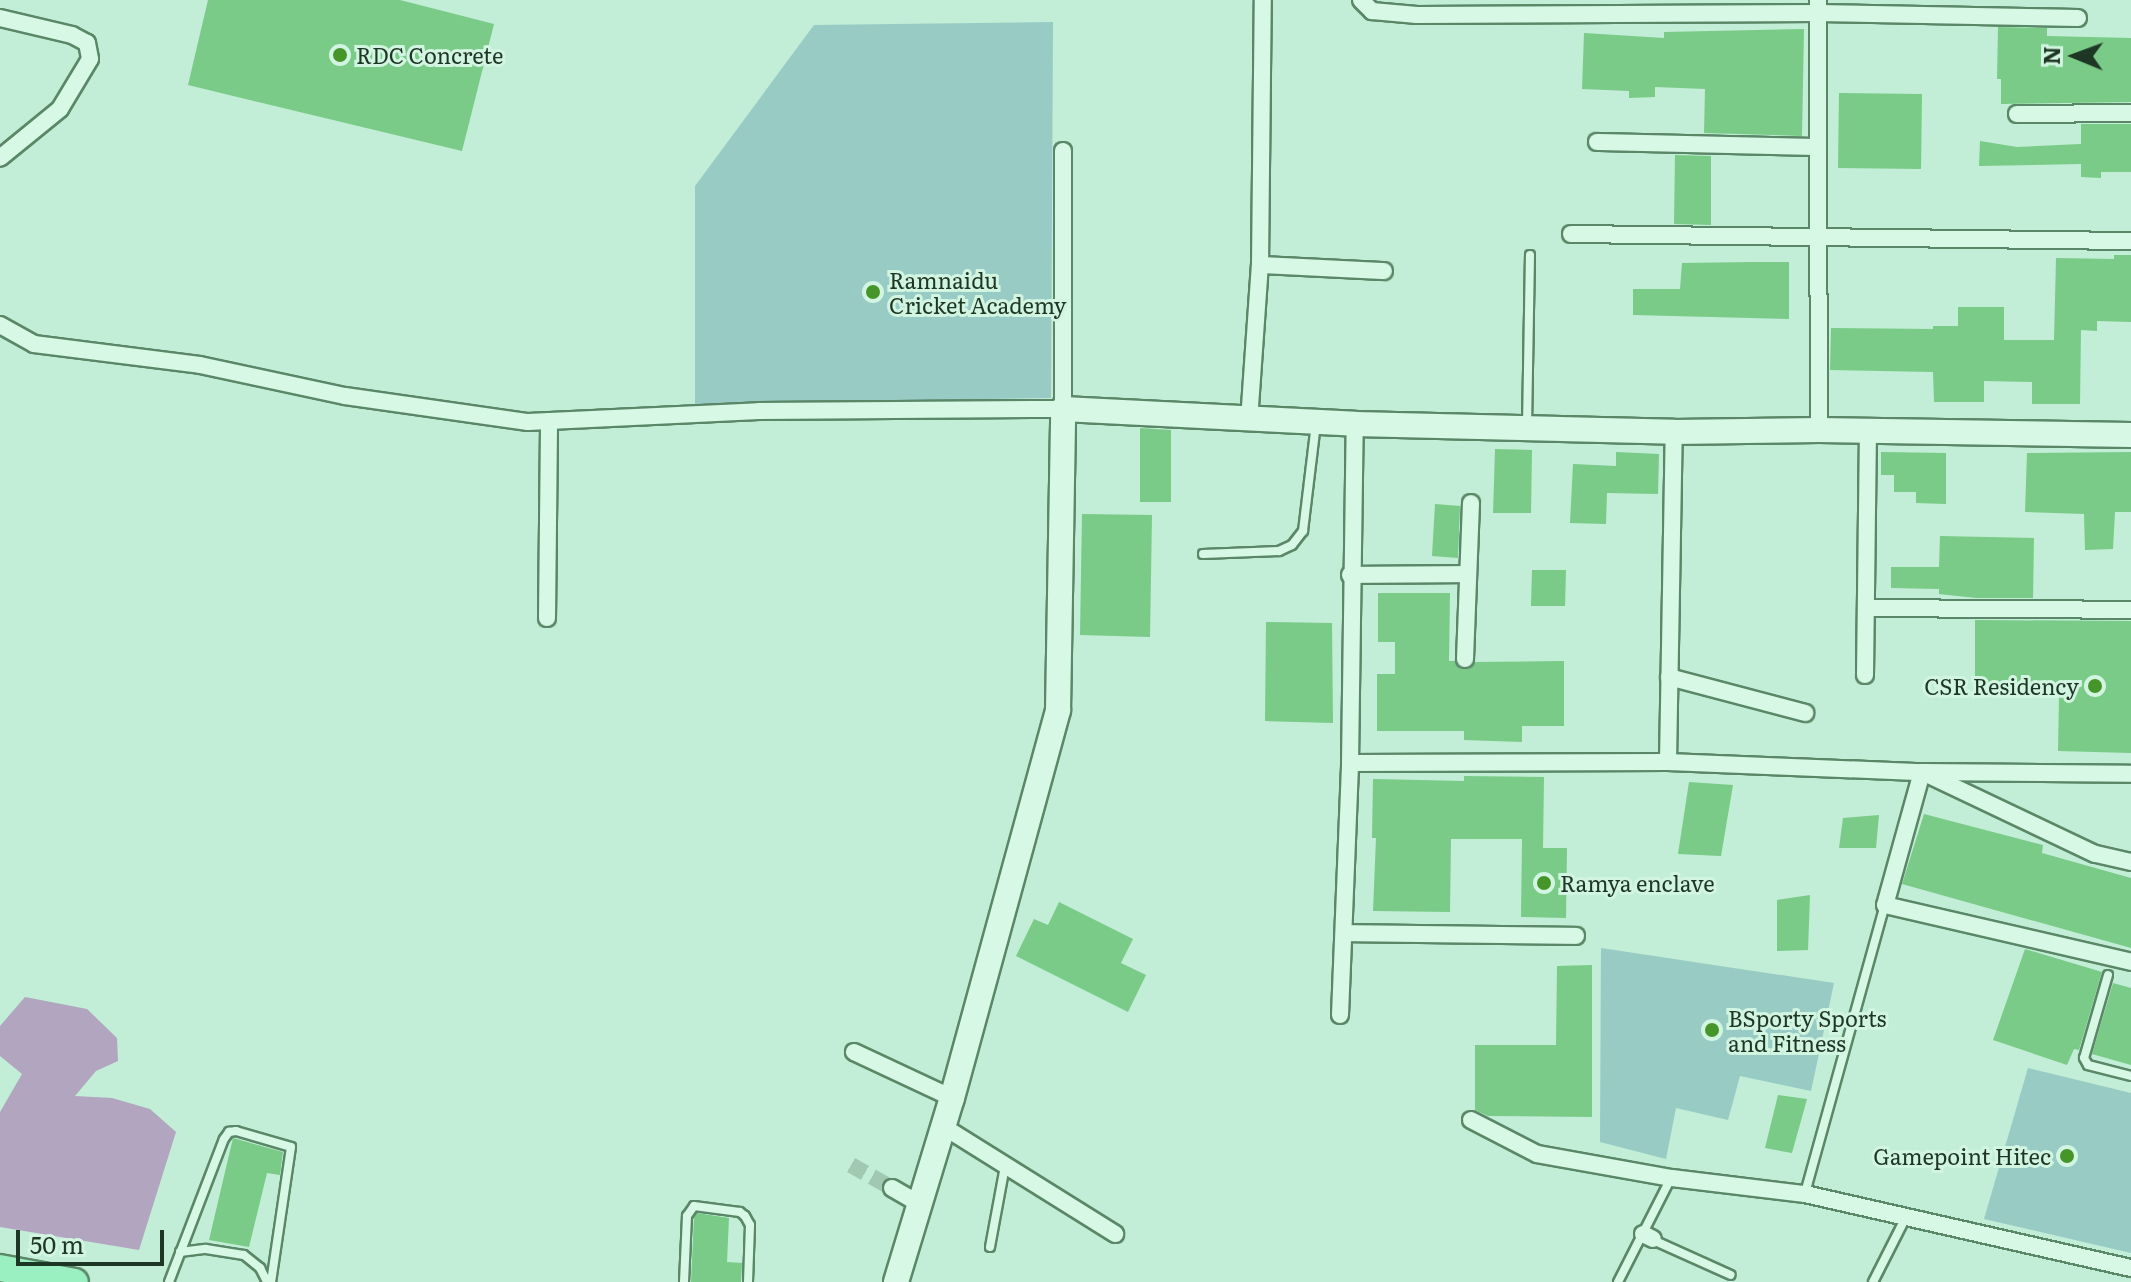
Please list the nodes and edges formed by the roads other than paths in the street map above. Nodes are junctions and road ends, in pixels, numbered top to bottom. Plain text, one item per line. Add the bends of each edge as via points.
1 (1263, 0) edge
2 (1361, 0) edge
3 (1818, 6) edge
4 (0, 18) edge
5 (2078, 18) dead end
6 (2131, 113) edge
7 (2017, 114) dead end
8 (1597, 142) dead end
9 (1818, 147) junction
10 (1063, 151) dead end
11 (0, 158) edge
12 (1571, 234) dead end
13 (1817, 239) junction
14 (2131, 241) edge
15 (1530, 255) dead end
16 (1260, 265) junction
17 (1384, 271) dead end
18 (0, 325) edge
19 (1063, 409) junction
20 (549, 421) junction
21 (1249, 421) junction
22 (1317, 423) junction
23 (1355, 424) junction
24 (1527, 427) junction
25 (1819, 430) junction
26 (1868, 431) junction
27 (1674, 432) junction
28 (2131, 435) edge
29 (1471, 503) dead end
30 (1203, 554) dead end
31 (1468, 574) junction
32 (1350, 575) junction
33 (1866, 608) junction
34 (2131, 610) edge
35 (547, 618) dead end
36 (1465, 659) dead end
37 (1865, 675) dead end
38 (1669, 677) junction
39 (1805, 713) dead end
40 (1668, 762) junction
41 (1350, 763) junction
42 (1922, 772) junction
43 (2131, 774) edge
44 (2131, 862) edge
45 (1885, 905) junction
46 (1345, 933) junction
47 (1576, 936) dead end
48 (2131, 962) edge
49 (2108, 975) dead end
50 (1340, 1015) dead end
51 (854, 1052) dead end
52 (2131, 1076) edge
53 (952, 1098) junction
54 (1471, 1120) dead end
55 (944, 1127) junction
56 (1005, 1166) junction
57 (1672, 1178) junction
58 (892, 1188) tunnel mouth
59 (1805, 1194) junction
60 (920, 1204) junction
61 (1905, 1219) junction
62 (1115, 1234) dead end
63 (1648, 1237) junction
64 (990, 1247) dead end
65 (180, 1252) junction
66 (0, 1268) edge
67 (2131, 1268) edge
68 (1731, 1275) dead end
69 (75, 1282) edge
70 (169, 1282) edge
71 (269, 1282) edge
72 (684, 1282) edge
73 (748, 1282) edge
74 (896, 1282) edge
75 (1618, 1282) edge
76 (1873, 1282) edge

1 - 16 street
2 - 3 street via 1372,11 1417,15
3 - 5 street
3 - 9 street
4 - 11 street via 72,35 87,43 90,59 60,109
6 - 7 street
8 - 9 street
9 - 13 street
10 - 19 street
12 - 13 street
13 - 14 street
13 - 25 street
15 - 24 lane
16 - 17 street
16 - 21 street
18 - 20 street via 34,344 200,365 345,396
19 - 20 street via 759,411
19 - 21 street
19 - 53 street via 1058,710
20 - 35 street
21 - 22 street
22 - 23 street
22 - 30 lane via 1303,531 1292,545 1279,551
23 - 24 street
23 - 32 street
24 - 27 street
25 - 26 street
25 - 27 street
26 - 28 street
26 - 33 street
27 - 38 street
29 - 31 street
31 - 32 street
31 - 36 street
32 - 41 street
33 - 34 street
33 - 37 street
38 - 39 street
38 - 40 street
40 - 41 street
40 - 42 street
41 - 46 street
42 - 43 street
42 - 44 street via 2095,854
42 - 45 street
45 - 48 street
45 - 59 lane
46 - 47 street
46 - 50 street
49 - 52 lane via 2084,1058 2088,1065
51 - 53 street
53 - 55 street
54 - 57 street via 1537,1154
55 - 56 street
55 - 60 street
56 - 62 street
56 - 64 lane
57 - 59 street
57 - 63 lane
58 - 60 street
59 - 61 street
60 - 74 street
61 - 67 street
61 - 76 lane
63 - 68 lane
63 - 75 lane
65 - 70 lane
65 - 71 lane via 206,1249 244,1255
65 - 71 lane via 229,1132 289,1144
66 - 69 main road
72 - 73 lane via 687,1216 694,1206 745,1216 750,1225

